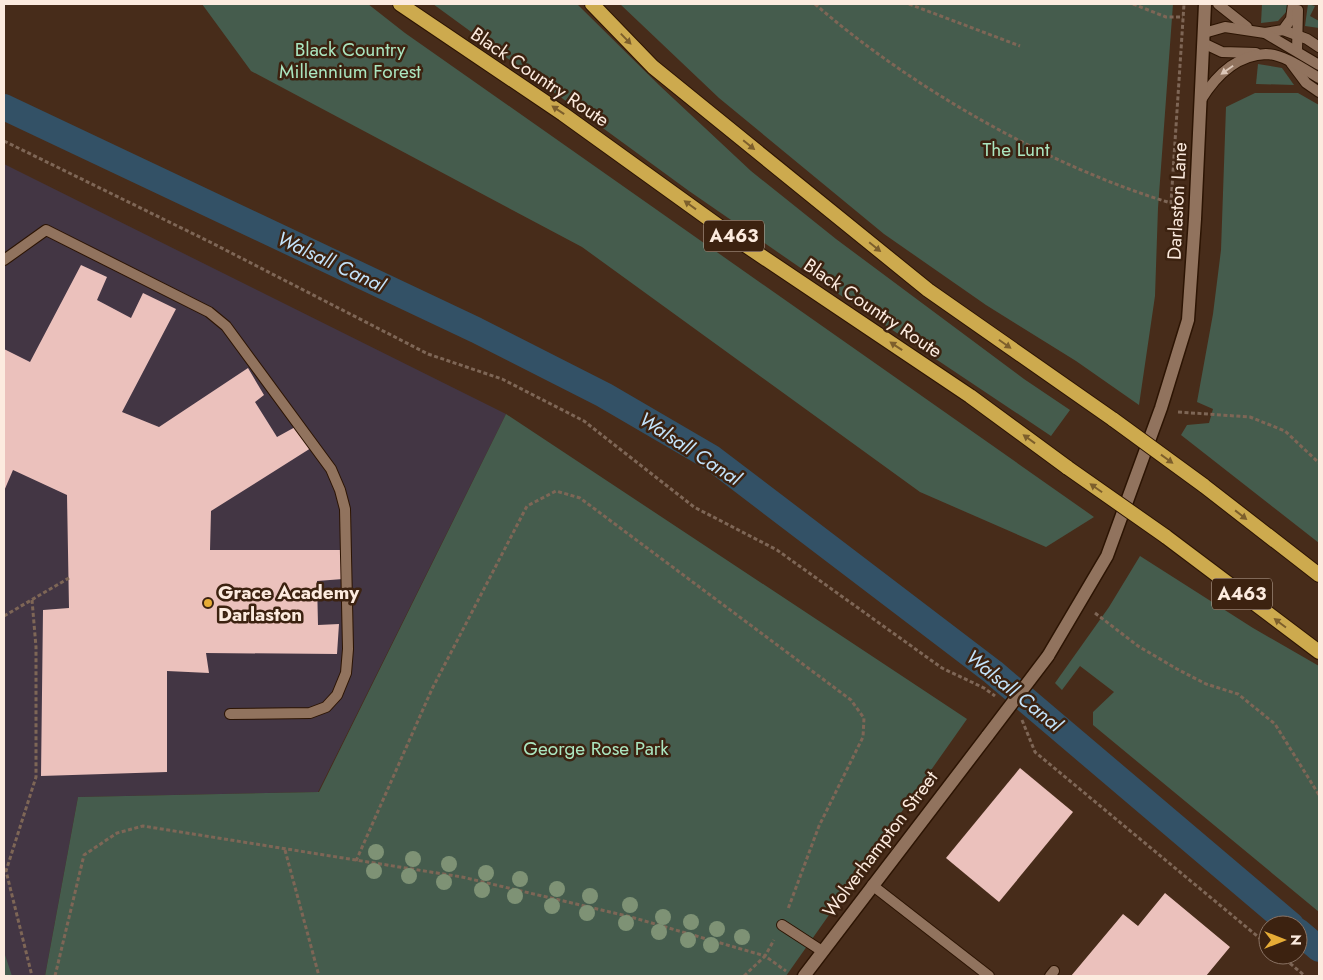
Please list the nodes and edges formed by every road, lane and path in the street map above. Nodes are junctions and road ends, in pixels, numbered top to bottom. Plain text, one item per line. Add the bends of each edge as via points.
1 (400, 4) edge
2 (592, 4) edge
3 (815, 4) edge
4 (909, 4) edge
5 (1133, 4) edge
6 (1184, 4) edge
7 (1205, 4) edge
8 (1218, 4) edge
9 (1293, 4) edge
10 (1298, 4) edge
11 (1183, 17) junction
12 (1250, 29) junction
13 (1283, 30) junction
14 (1266, 33) junction
15 (1297, 35) junction
16 (1204, 38) junction
17 (1020, 46) dead end
18 (1319, 47) edge
19 (1297, 51) junction
20 (1267, 54) junction
21 (1290, 62) junction
22 (1319, 65) edge
23 (1319, 78) edge
24 (1319, 92) edge
25 (1201, 100) junction
26 (4, 141) edge
27 (4, 260) edge
28 (1163, 402) junction
29 (1319, 463) edge
30 (1319, 576) edge
31 (69, 578) dead end
32 (32, 600) junction
33 (1081, 603) junction
34 (4, 616) edge
35 (1319, 652) edge
36 (998, 699) dead end
37 (230, 714) dead end
38 (1020, 716) dead end
39 (1319, 795) edge
40 (285, 850) junction
41 (356, 861) junction
42 (872, 885) junction
43 (782, 925) junction
44 (1258, 937) edge
45 (822, 951) junction
46 (765, 956) junction
47 (1292, 965) edge
48 (32, 976) edge
49 (55, 976) edge
50 (319, 976) edge
51 (744, 976) edge
52 (792, 976) edge
53 (804, 976) edge
54 (989, 976) edge
55 (1306, 976) edge

35 -> 1 highway, Black Country Route / A463, bridge via 970,396 746,245 563,114
2 -> 30 highway, bridge via 653,67 928,290 1203,485
3 - 11 path via 876,53 993,126 1140,194 1171,203
4 - 17 path
5 - 11 path via 1166,17
6 - 11 path
7 - 16 street, Darlaston Lane
8 - 12 lane
9 - 13 lane via 1291,19
10 - 15 lane
12 - 14 lane
12 - 16 lane via 1225,27
13 - 14 lane
13 - 15 lane
14 - 19 lane
15 - 18 lane
15 - 19 lane
16 - 20 lane via 1222,52
16 - 25 street, Darlaston Lane
19 - 22 lane
20 - 21 lane
20 -> 25 lane via 1244,60 1222,72
21 - 23 lane
21 - 24 lane via 1306,83
25 - 28 street, Darlaston Lane via 1188,320
26 - 36 path via 428,354 502,379 584,421 694,507 777,550 942,668 984,688
27 - 37 lane via 46,230 208,312 226,326 331,469 345,509 348,649 346,673 337,695 326,707 310,713
28 - 29 path via 1190,414 1250,417 1285,431 1311,452
28 - 33 street via 1106,556
31 - 32 path
32 - 34 path
32 - 48 path via 36,647 36,777 6,871
33 - 39 path via 1138,646 1176,669 1206,684 1238,694 1275,724
33 - 42 street, Wolverhampton Street, bridge via 1048,656
38 - 44 path via 1035,752
40 - 41 path
40 - 49 path via 143,826 117,833 84,855
40 - 50 path
41 - 43 path via 432,689 527,506 556,491 580,498 851,700 864,718 863,737 819,826
41 - 46 path via 462,877 631,917
42 - 45 street, Wolverhampton Street
42 - 54 lane
43 - 45 lane
43 - 46 path
45 - 53 street, Wolverhampton Street
46 - 51 path
46 - 52 path
47 - 55 path

